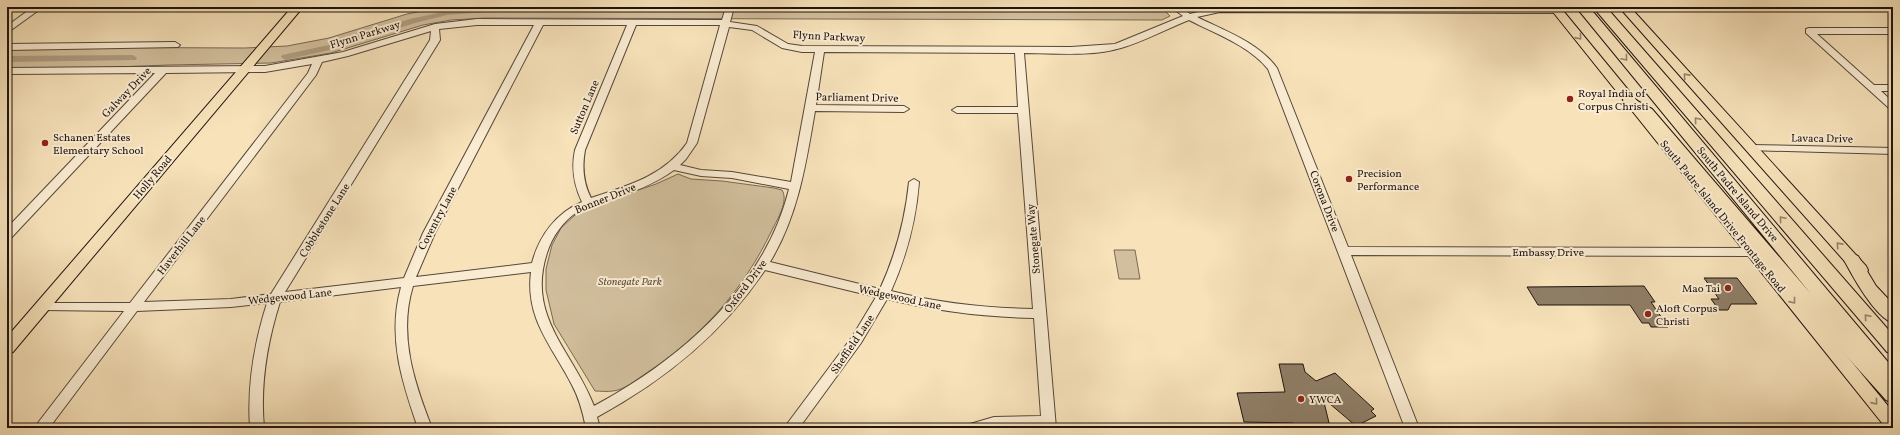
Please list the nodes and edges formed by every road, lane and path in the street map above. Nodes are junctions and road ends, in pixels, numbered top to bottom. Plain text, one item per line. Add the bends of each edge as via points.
1 (39, 7) edge
2 (298, 7) edge
3 (730, 7) edge
4 (1175, 7) edge
5 (1582, 7) edge
6 (1600, 7) edge
7 (1624, 7) edge
8 (1556, 9) edge
9 (1188, 16) junction
10 (540, 22) junction
11 (633, 22) junction
12 (726, 24) junction
13 (435, 27) junction
14 (7, 30) edge
15 (1893, 31) edge
16 (175, 45) dead end
17 (7, 47) edge
18 (820, 50) junction
19 (1019, 50) junction
20 (318, 60) junction
21 (244, 69) junction
22 (163, 70) junction
23 (7, 71) edge
24 (1873, 88) junction
25 (1893, 88) edge
26 (1630, 101) junction
27 (1893, 107) edge
28 (809, 108) junction
29 (904, 109) dead end
30 (957, 110) dead end
31 (1023, 110) junction
32 (1751, 148) junction
33 (1893, 151) edge
34 (674, 167) junction
35 (914, 182) dead end
36 (795, 186) junction
37 (588, 203) junction
38 (7, 234) edge
39 (1344, 251) junction
40 (1753, 252) junction
41 (1852, 260) junction
42 (763, 265) junction
43 (537, 267) junction
44 (407, 283) junction
45 (884, 294) junction
46 (275, 298) junction
47 (1893, 305) edge
48 (42, 306) junction
49 (133, 307) junction
50 (1040, 314) junction
51 (1893, 316) edge
52 (1893, 347) edge
53 (7, 348) edge
54 (1893, 381) edge
55 (1893, 395) edge
56 (591, 414) junction
57 (1049, 424) edge
58 (1893, 424) edge
59 (40, 428) edge
60 (257, 428) edge
61 (425, 428) edge
62 (593, 428) edge
63 (791, 428) edge
64 (975, 428) edge
65 (1412, 428) edge

1 - 14 street
2 - 21 main road, Holly Road
3 - 12 street, Bonner Drive
4 - 9 street, Corona Drive
5 -> 54 highway, South Padre Island Drive
52 -> 6 highway, South Padre Island Drive
32 -> 7 main road
8 - 9 street, Flynn Parkway via 1234,8 1205,11
8 -> 26 main road, South Padre Island Drive Frontage Road
9 - 19 street, Flynn Parkway via 1117,46 1097,49
9 - 39 street, Corona Drive via 1247,46 1262,56 1272,68
10 - 11 street, Flynn Parkway
10 - 13 street, Flynn Parkway via 477,22
10 - 44 street, Coventry Lane via 414,262
11 - 12 street, Flynn Parkway
11 - 37 street, Sutton Lane via 576,163 580,190
12 - 18 street, Flynn Parkway via 754,28 791,48
12 - 34 street, Bonner Drive via 692,143
13 - 20 street, Flynn Parkway
13 - 46 street, Cobblestone Lane via 435,40
15 - 24 street via 1809,31
16 - 17 street
18 - 19 street, Flynn Parkway
18 - 28 street, Oxford Drive
19 - 31 street, Stonegate Way
20 - 21 street, Flynn Parkway via 280,67
20 - 49 street, Haverhill Lane via 314,73
21 - 22 street, Flynn Parkway
21 - 48 main road, Holly Road
22 - 23 street, Flynn Parkway
22 - 38 street, Galway Drive
24 - 25 street
24 - 27 street
26 - 40 main road, South Padre Island Drive Frontage Road
26 - 55 highway via 1647,112 1784,276
28 - 29 street, Parliament Drive
28 - 36 street, Oxford Drive
30 - 31 street
31 - 50 street, Stonegate Way
32 - 33 street, Lavaca Drive
41 -> 32 main road
34 - 36 street
34 - 37 street, Bonner Drive via 648,182
35 - 45 street, Sheffield Lane via 904,241
36 - 42 street, Oxford Drive via 786,218
37 - 43 street, Bonner Drive via 573,210 549,232
39 - 40 street, Embassy Drive
39 - 65 street, Corona Drive
40 -> 58 main road, South Padre Island Drive Frontage Road
41 - 47 main road
41 - 51 highway via 1870,290
42 - 45 street, Wedgewood Lane
42 - 56 street, Oxford Drive via 714,326 691,347 642,386
43 - 44 street, Wedgewood Lane
43 - 56 street, Bonner Drive via 536,299 541,319
44 - 46 street, Wedgewood Lane
44 - 61 street, Coventry Lane via 402,310 403,361
45 - 50 street, Wedgewood Lane via 962,309
45 - 63 street, Sheffield Lane via 854,345
46 - 49 street, Wedgewood Lane via 197,305
46 - 60 street, Cobblestone Lane via 258,365
48 - 49 street, Wedgewood Lane
48 - 53 main road, Holly Road
49 - 59 street, Haverhill Lane
50 - 57 street, Stonegate Way
56 - 62 street, Bonner Drive
57 - 64 street via 994,422

